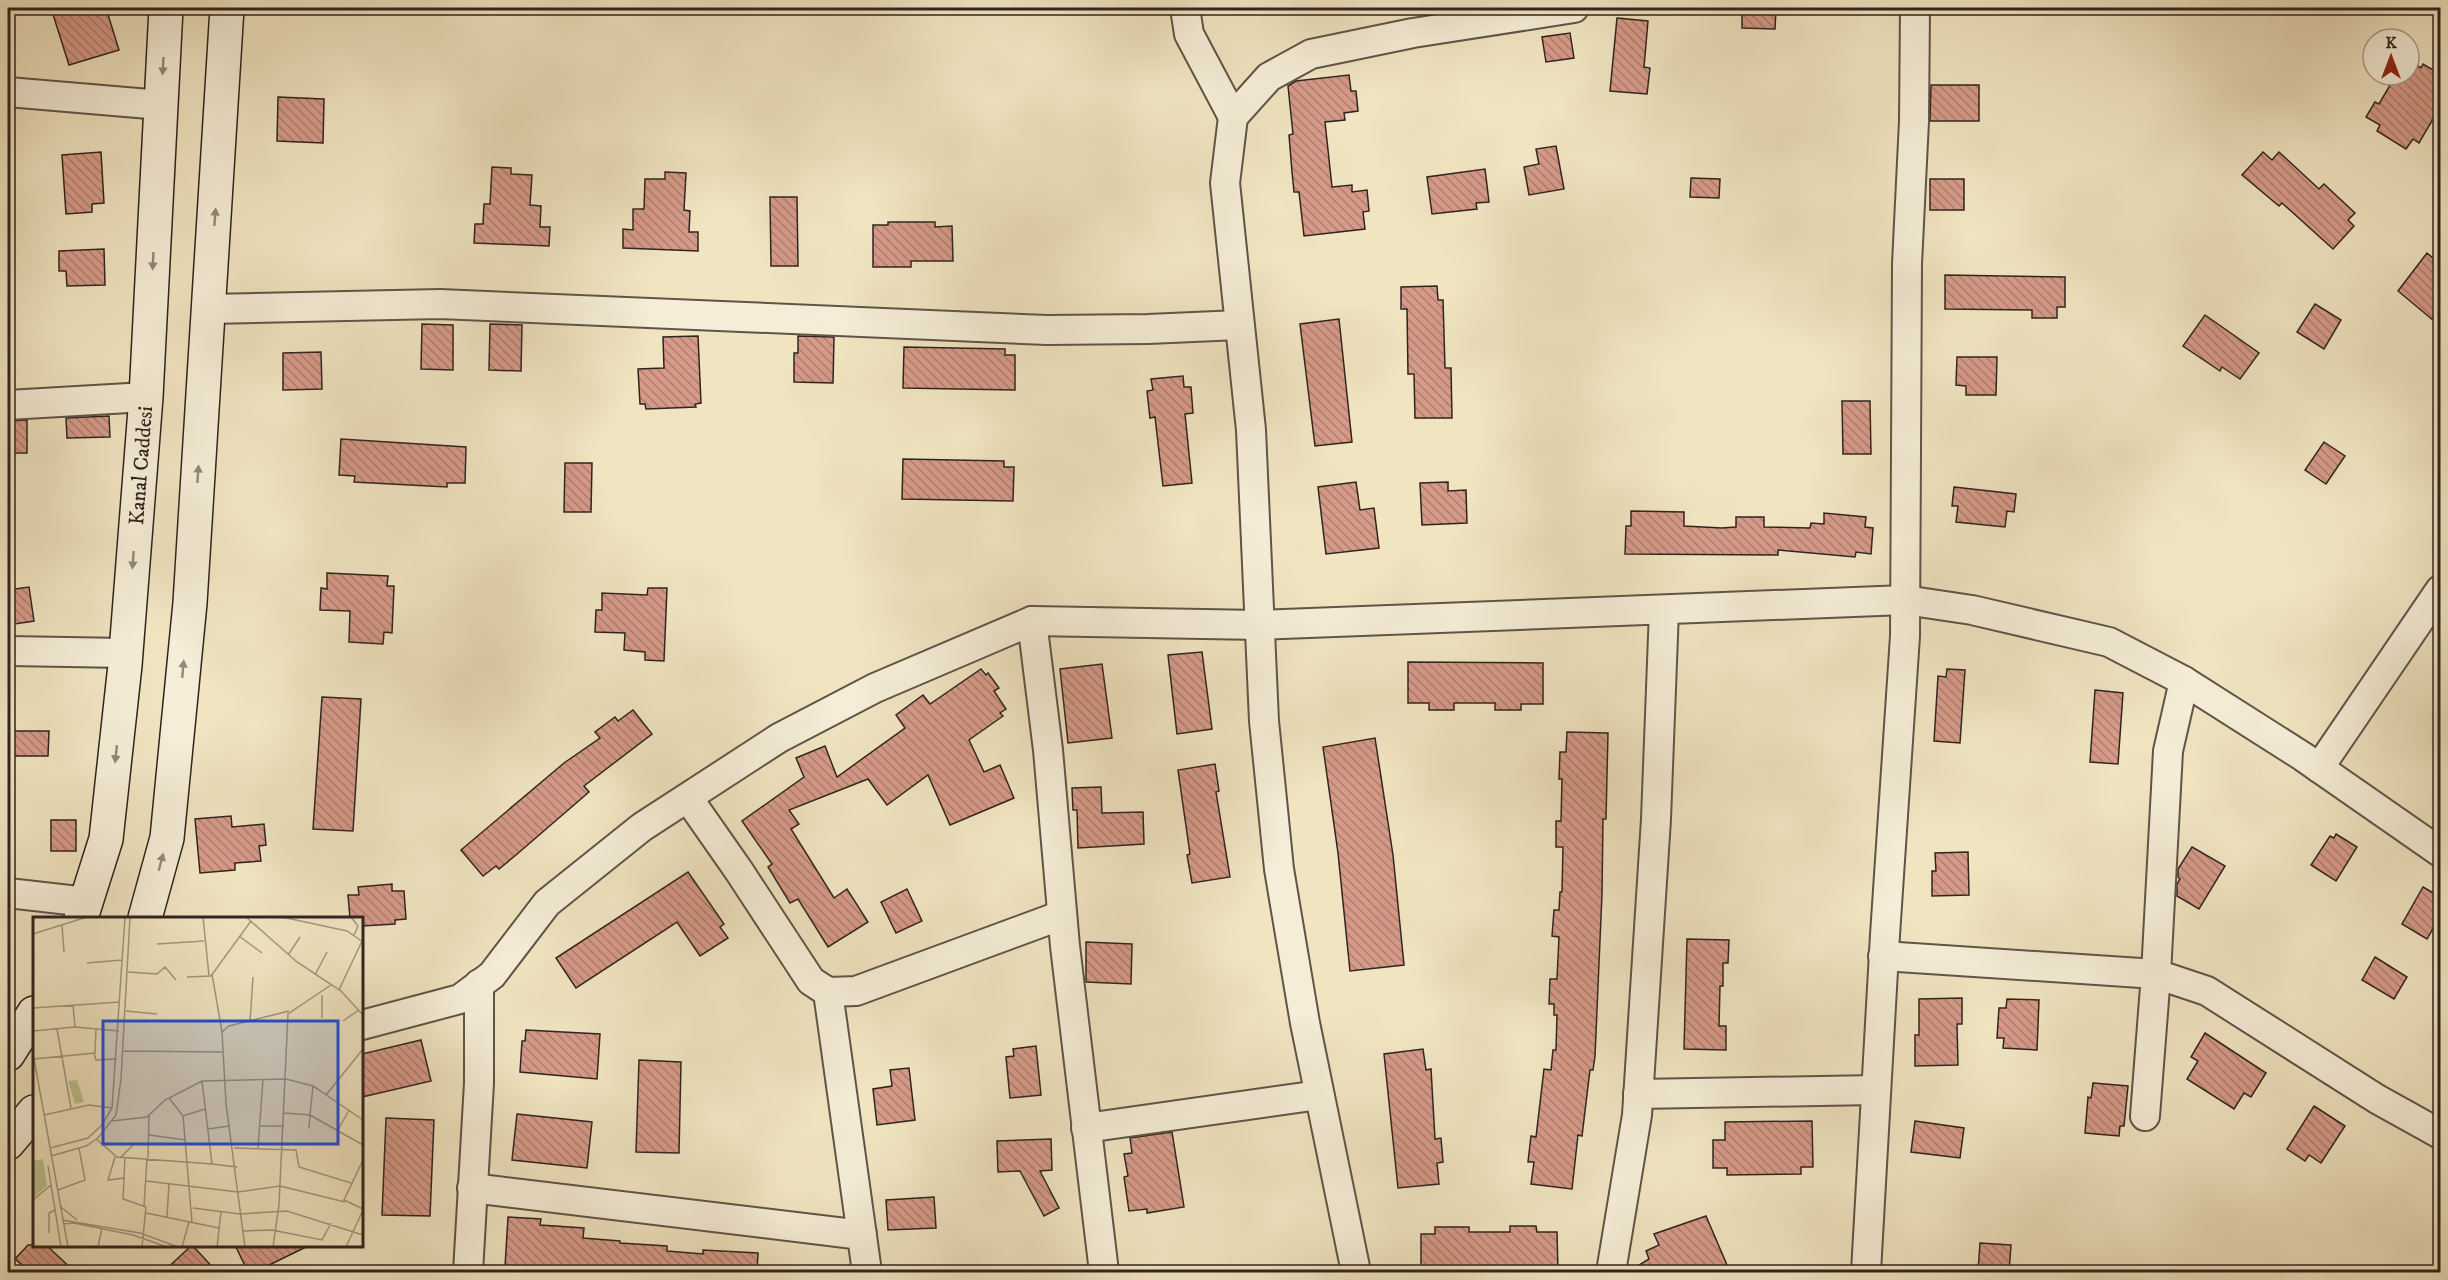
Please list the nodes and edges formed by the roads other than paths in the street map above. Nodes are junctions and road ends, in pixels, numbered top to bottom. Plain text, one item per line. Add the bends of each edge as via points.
1 (166, 8) edge
2 (227, 8) edge
3 (1185, 8) edge
4 (1574, 8) edge
5 (1915, 8) edge
6 (1526, 11) edge
7 (8, 92) edge
8 (161, 105) junction
9 (1233, 117) junction
10 (209, 309) junction
11 (1239, 325) junction
12 (146, 397) junction
13 (8, 405) edge
14 (2440, 590) edge
15 (1905, 600) junction
16 (1664, 610) junction
17 (1032, 621) junction
18 (1260, 625) junction
19 (8, 651) edge
20 (126, 653) junction
21 (2184, 681) junction
22 (2319, 768) junction
23 (688, 798) junction
24 (2440, 852) edge
25 (8, 893) edge
26 (84, 910) edge
27 (1062, 915) junction
28 (146, 917) edge
29 (1883, 956) junction
30 (2156, 974) junction
31 (479, 984) junction
32 (828, 992) junction
33 (33, 1015) edge
34 (363, 1025) edge
35 (8, 1054) edge
36 (1876, 1090) junction
37 (1638, 1094) junction
38 (1318, 1095) junction
39 (33, 1113) edge
40 (2145, 1116) dead end
41 (1086, 1128) junction
42 (2440, 1134) edge
43 (8, 1143) edge
44 (472, 1188) junction
45 (862, 1235) junction
46 (468, 1272) edge
47 (867, 1272) edge
48 (1104, 1272) edge
49 (1356, 1272) edge
50 (1611, 1272) edge
51 (1866, 1272) edge

1 -> 8 main road, Kanal Caddesi
10 -> 2 main road
3 - 9 street via 1189,34
4 - 6 street
5 - 15 street via 1907,264
6 - 9 street via 1311,54 1269,77
7 - 8 street
8 -> 12 main road, Kanal Caddesi
9 - 11 street via 1225,183
10 - 11 street via 441,304 1047,330
28 -> 10 main road via 167,838 190,603
11 - 18 street via 1251,430
12 - 13 street
12 -> 20 main road, Kanal Caddesi
14 - 22 street
15 - 16 street
15 - 21 street via 1972,610 2109,642
15 - 29 street
16 - 18 street
16 - 37 street via 1656,819
17 - 18 street
17 - 23 street via 875,688 779,738
17 - 27 street
18 - 38 street via 1264,721 1279,869
19 - 20 street
20 -> 26 main road, Kanal Caddesi via 106,839
21 - 22 street
21 - 30 street via 2168,751
22 - 24 street
23 - 31 street via 642,827 547,903 492,975
23 - 32 street via 811,981
25 - 26 street
27 - 32 street via 856,991
27 - 41 street
29 - 30 street
29 - 36 street
30 - 40 street
30 - 42 street via 2207,991
31 - 34 street via 460,999
31 - 44 street via 479,1083
32 - 45 street
33 - 35 main road
36 - 37 street
36 - 51 street
37 - 50 street
38 - 41 street
38 - 49 street
39 - 43 main road
41 - 48 street
44 - 45 street
44 - 46 street
45 - 47 street

